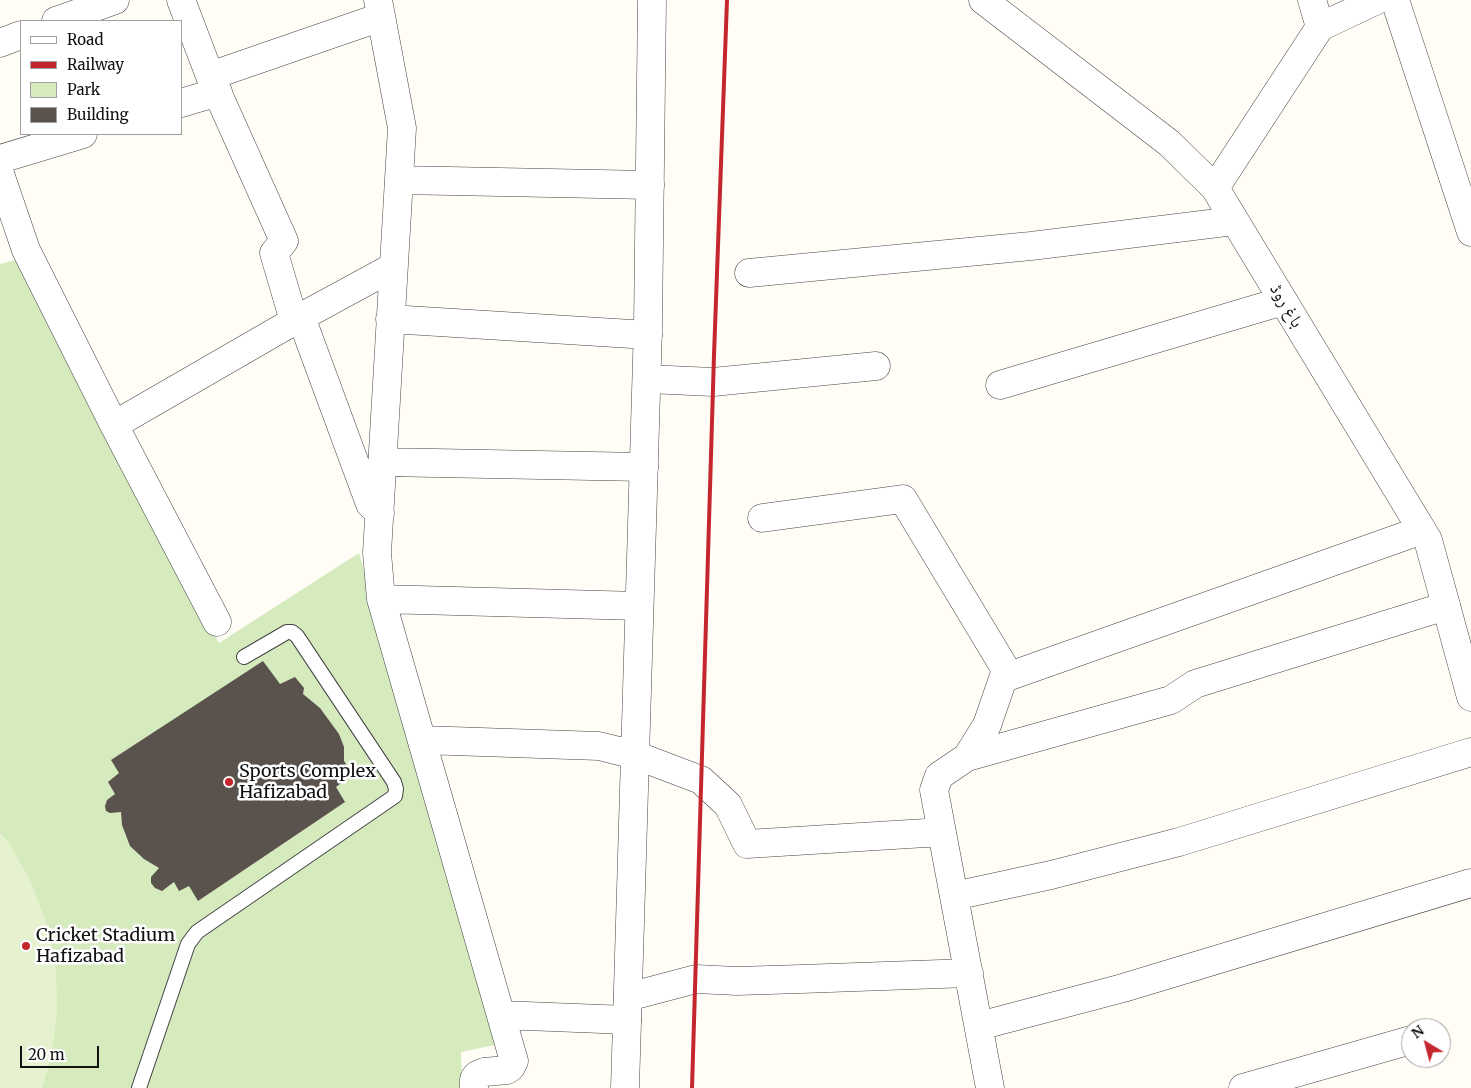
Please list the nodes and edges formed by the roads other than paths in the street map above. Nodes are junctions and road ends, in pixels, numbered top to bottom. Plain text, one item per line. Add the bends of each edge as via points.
1 (115, 0) edge
2 (181, 0) edge
3 (652, 0) edge
4 (983, 0) edge
5 (1312, 0) edge
6 (1377, 0) edge
7 (1395, 0) edge
8 (379, 8) edge
9 (59, 20) edge
10 (1320, 27) junction
11 (20, 35) edge
12 (0, 43) edge
13 (214, 84) junction
14 (182, 103) edge
15 (80, 135) edge
16 (0, 160) edge
17 (0, 174) edge
18 (399, 180) junction
19 (650, 185) junction
20 (1215, 188) junction
21 (1234, 221) junction
22 (1471, 232) edge
23 (394, 267) junction
24 (749, 273) dead end
25 (1283, 301) junction
26 (298, 319) junction
27 (390, 319) junction
28 (648, 335) junction
29 (876, 366) dead end
30 (647, 379) junction
31 (1000, 384) dead end
32 (114, 425) junction
33 (383, 462) junction
34 (644, 467) junction
35 (380, 513) junction
36 (762, 518) dead end
37 (1422, 530) junction
38 (381, 599) junction
39 (639, 606) junction
40 (1446, 606) junction
41 (217, 622) dead end
42 (244, 657) dead end
43 (1004, 678) junction
44 (1471, 697) edge
45 (422, 740) junction
46 (1471, 752) edge
47 (635, 755) junction
48 (967, 757) junction
49 (942, 832) junction
50 (1471, 883) edge
51 (954, 896) junction
52 (969, 973) junction
53 (627, 1008) junction
54 (501, 1015) junction
55 (979, 1026) junction
56 (1401, 1043) edge
57 (1285, 1082) edge
58 (140, 1088) edge
59 (474, 1088) edge
60 (624, 1088) edge
61 (990, 1088) edge
62 (1242, 1088) edge

1 - 9 street
2 - 13 street
3 - 19 street
4 - 20 street, باغ روڈ via 1169,143
5 - 10 street
6 - 10 street
7 - 22 street
8 - 13 street
8 - 18 street via 402,128
10 - 20 street
11 - 12 street
13 - 14 street
13 - 26 street via 284,241 274,253
15 - 16 street
17 - 32 street via 26,250
18 - 19 street
18 - 23 street
19 - 28 street
20 - 21 street, باغ روڈ
21 - 24 street via 1031,246
21 - 25 street, باغ روڈ
23 - 26 street
23 - 27 street
25 - 31 street
25 - 37 street, باغ روڈ
26 - 32 street
26 - 35 street via 370,504
27 - 28 street
27 - 33 street
28 - 30 street
29 - 30 street via 713,382
30 - 34 street
32 - 41 street
33 - 34 street
33 - 35 street
34 - 39 street
35 - 38 street via 377,553
36 - 43 street via 903,499 1006,670
37 - 40 street, باغ روڈ via 1428,540
37 - 43 street
38 - 39 street
38 - 45 street
39 - 47 street
40 - 44 street, باغ روڈ
40 - 48 street via 1195,684 1171,700
42 - 58 lane via 287,632 297,636 394,782 395,796 197,932 188,944
43 - 48 street via 987,725
45 - 47 street via 599,746
45 - 54 street
46 - 51 street via 1179,842
47 - 49 street via 701,780 728,805 747,844
47 - 53 street
48 - 49 street via 939,776 934,790
49 - 51 street
50 - 55 street via 1123,988
51 - 52 street
52 - 53 street via 792,980 696,979
52 - 55 street
53 - 54 street
53 - 60 street
54 - 59 street via 514,1061 512,1067 477,1075
55 - 61 street
56 - 57 street
57 - 62 street

